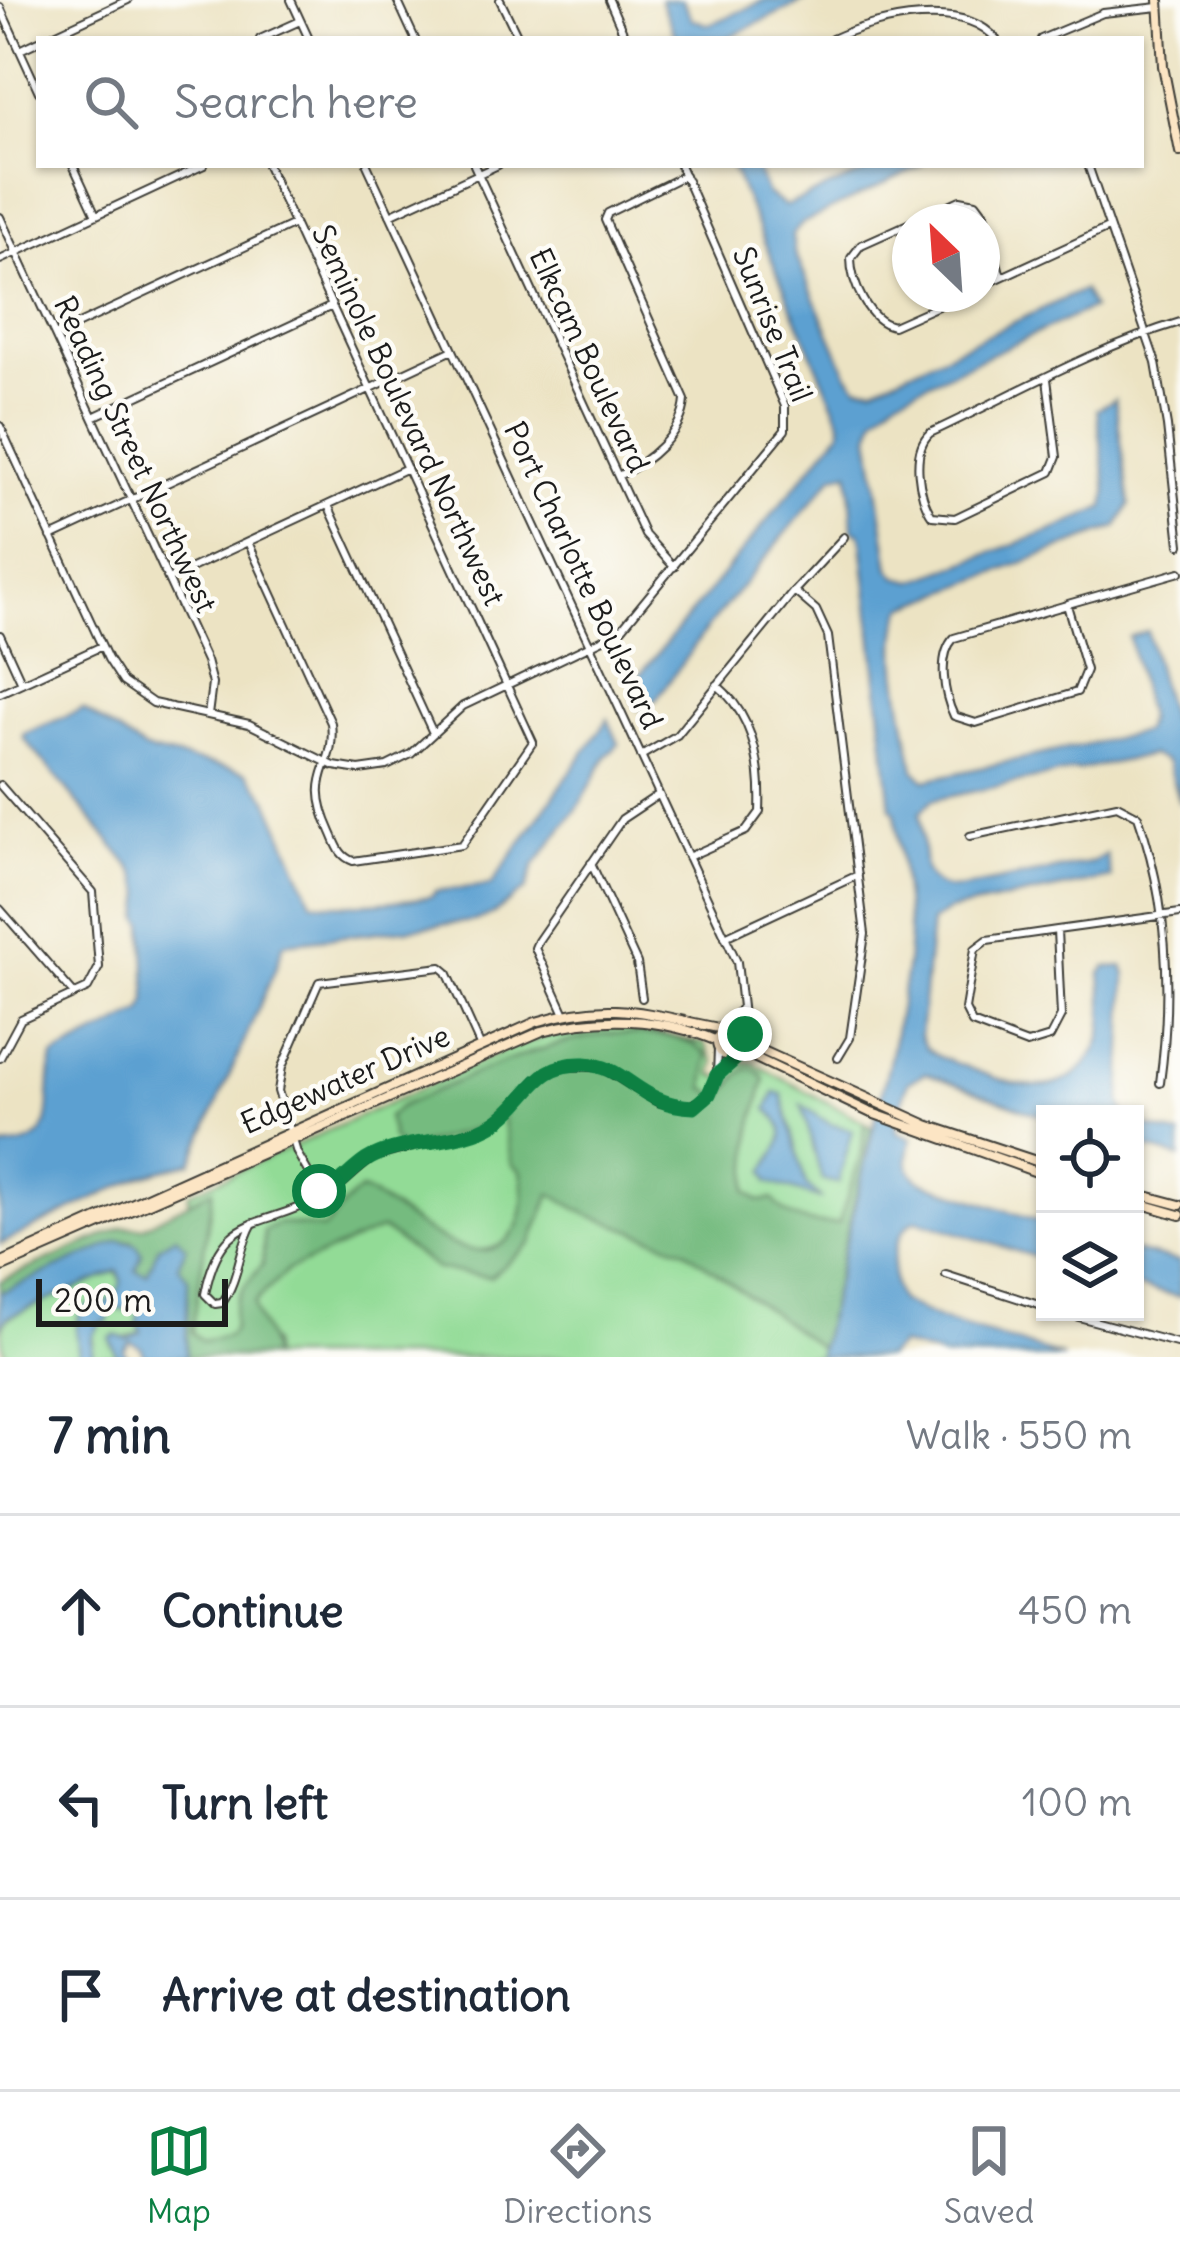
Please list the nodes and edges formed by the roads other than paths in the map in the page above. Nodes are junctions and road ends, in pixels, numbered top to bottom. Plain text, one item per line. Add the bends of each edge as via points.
1 (128, 0) edge
2 (290, 0) edge
3 (397, 0) edge
4 (500, 0) edge
5 (609, 0) edge
6 (1159, 4) edge
7 (901, 7) dead end
8 (954, 7) dead end
9 (0, 8) edge
10 (300, 20) junction
11 (51, 36) edge
12 (266, 36) edge
13 (308, 36) edge
14 (414, 36) edge
15 (517, 36) edge
16 (625, 36) edge
17 (838, 36) edge
18 (994, 36) edge
19 (1054, 36) edge
20 (36, 43) edge
21 (20, 50) junction
22 (36, 85) edge
23 (1180, 152) edge
24 (74, 168) edge
25 (198, 168) edge
26 (268, 168) edge
27 (368, 168) edge
28 (475, 168) edge
29 (492, 168) edge
30 (681, 168) edge
31 (1089, 168) edge
32 (478, 175) junction
33 (685, 176) junction
34 (96, 215) junction
35 (390, 215) junction
36 (0, 217) edge
37 (294, 224) junction
38 (1108, 228) junction
39 (892, 231) edge
40 (16, 252) junction
41 (0, 260) edge
42 (1000, 273) edge
43 (1001, 277) joint
44 (332, 306) junction
45 (924, 312) edge
46 (1180, 322) edge
47 (1147, 332) junction
48 (55, 334) junction
49 (453, 350) junction
50 (1047, 379) junction
51 (370, 388) junction
52 (93, 417) junction
53 (0, 426) edge
54 (407, 468) junction
55 (618, 476) junction
56 (131, 500) junction
57 (328, 505) junction
58 (51, 537) junction
59 (844, 537) dead end
60 (248, 542) junction
61 (1180, 545) edge
62 (674, 567) junction
63 (1180, 572) edge
64 (168, 579) junction
65 (794, 591) junction
66 (1067, 605) junction
67 (0, 635) edge
68 (102, 646) junction
69 (590, 647) junction
70 (22, 682) junction
71 (508, 685) junction
72 (717, 686) junction
73 (0, 693) edge
74 (208, 715) junction
75 (433, 733) junction
76 (641, 756) junction
77 (324, 763) junction
78 (1, 788) edge
79 (659, 795) junction
80 (970, 836) dead end
81 (688, 857) junction
82 (591, 863) junction
83 (858, 875) junction
84 (0, 910) edge
85 (1180, 913) edge
86 (1161, 915) junction
87 (1057, 930) junction
88 (725, 937) junction
89 (74, 994) junction
90 (642, 998) dead end
91 (740, 1009) junction
92 (565, 1014) junction
93 (726, 1028) junction
94 (0, 1034) edge
95 (746, 1036) junction
96 (8, 1042) junction
97 (480, 1045) junction
98 (718, 1045) junction
99 (739, 1054) junction
100 (0, 1058) edge
101 (838, 1058) dead end
102 (717, 1075) junction
103 (1160, 1083) dead end
104 (869, 1107) junction
105 (294, 1139) junction
106 (1036, 1161) edge
107 (1036, 1172) edge
108 (1144, 1195) edge
109 (322, 1196) junction
110 (1144, 1205) edge
111 (1180, 1205) edge
112 (1180, 1215) edge
113 (254, 1223) junction
114 (223, 1244) junction
115 (242, 1245) junction
116 (0, 1266) edge
117 (946, 1274) dead end
118 (1036, 1304) edge
119 (1093, 1321) edge
120 (1180, 1345) edge

1 - 11 street
2 - 10 street
3 - 14 street
4 - 15 street
5 - 16 street
6 - 19 street via 1111,10
6 - 23 street
7 - 17 street
8 - 18 street via 982,17
9 - 21 street
10 - 12 street
10 - 13 street
20 - 21 street
21 - 22 street
24 - 34 street
25 - 34 street
26 - 37 street, Seminole Boulevard Northwest
27 - 35 street, Port Charlotte Boulevard
28 - 32 street, Elkcam Boulevard
29 - 32 street
30 - 33 street, Sunrise Trail
31 - 38 street
32 - 35 street
32 - 55 street, Elkcam Boulevard
33 - 55 street via 605,220 685,400 655,452
33 - 62 street, Sunrise Trail via 788,422
34 - 40 street
35 - 49 street, Port Charlotte Boulevard
36 - 40 street, Reading Street Northwest
37 - 44 street, Seminole Boulevard Northwest
37 - 48 street
38 - 43 street
38 - 47 street
39 - 45 street via 861,245 852,273 872,315 892,326
40 - 41 street
40 - 48 street, Reading Street Northwest
42 - 43 street
44 - 51 street, Seminole Boulevard Northwest
44 - 52 street
46 - 47 street
47 - 50 street
47 - 61 street
48 - 52 street, Reading Street Northwest
49 - 51 street
49 - 69 street, Port Charlotte Boulevard
50 - 50 street via 924,437 918,452 932,516 955,518 1051,472 1057,457
51 - 54 street, Seminole Boulevard Northwest
51 - 56 street
52 - 56 street, Reading Street Northwest
53 - 58 street
54 - 57 street
54 - 71 street, Seminole Boulevard Northwest
55 - 62 street, Elkcam Boulevard via 649,542
56 - 58 street
56 - 64 street, Reading Street Northwest
57 - 60 street
57 - 75 street
58 - 68 street
59 - 65 street
60 - 64 street
60 - 77 street via 331,723
62 - 69 street, Sunrise Trail via 626,626
63 - 66 street
64 - 74 street, Reading Street Northwest via 209,668
65 - 72 street
65 - 83 street via 829,635
66 - 66 street via 1086,670 1078,692 976,723 954,716 948,643
67 - 70 street
68 - 70 street
68 - 74 street via 137,694
69 - 71 street, Sunrise Trail
69 - 76 street, Port Charlotte Boulevard
70 - 73 street
71 - 75 street, Sunrise Trail via 457,710
71 - 77 street, Seminole Boulevard Northwest via 530,750 468,840 454,848 345,859 318,800
72 - 76 street via 677,735
72 - 81 street via 750,728 760,812 746,831
74 - 77 street via 264,730
75 - 77 street, Sunrise Trail via 387,766
76 - 79 street, Port Charlotte Boulevard
78 - 89 street via 93,892 98,976
79 - 81 street, Port Charlotte Boulevard
79 - 82 street via 627,813
80 - 86 street via 1126,806 1143,830
81 - 88 street, Port Charlotte Boulevard
82 - 90 street via 637,963
82 - 92 street via 535,948
83 - 88 street
83 - 101 street via 864,942 850,1038
84 - 89 street
85 - 86 street
86 - 87 street
86 - 103 street via 1167,1008
87 - 87 street via 1061,1016 1050,1037 1028,1044 972,1023 965,1009 975,949 987,940
88 - 91 street, Port Charlotte Boulevard via 742,977
89 - 96 street via 21,1019
91 - 93 street
91 - 95 street, Port Charlotte Boulevard
92 - 93 street, Edgewater Drive via 640,1010
92 - 97 street, Edgewater Drive
93 - 95 street, Edgewater Drive
93 - 98 street
94 - 96 street
95 - 99 street
95 - 104 street
96 - 100 street
97 - 105 street, Edgewater Drive
97 - 105 street via 441,967 319,982 279,1075
98 - 99 street, Edgewater Drive
98 - 102 street
98 - 105 street, Edgewater Drive via 651,1022 555,1027
99 - 102 street
99 - 104 street
102 - 109 street via 700,1104 687,1107 658,1102 601,1067 561,1066 488,1127 373,1157
104 - 106 street
104 - 107 street
105 - 109 street
105 - 116 street, Edgewater Drive
108 - 111 street
109 - 113 street
110 - 112 street
113 - 114 street
113 - 115 street
114 - 115 street
114 - 115 street via 206,1294 214,1304 236,1280
117 - 118 street
119 - 120 street

